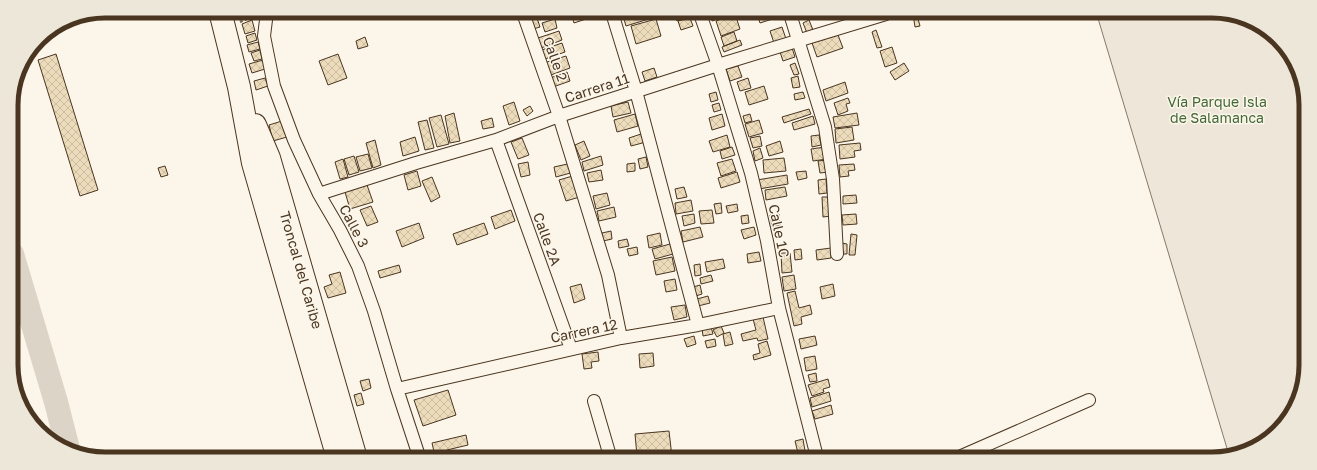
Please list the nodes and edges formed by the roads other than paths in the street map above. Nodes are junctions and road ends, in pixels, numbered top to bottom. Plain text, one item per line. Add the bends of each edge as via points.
1 (266, 18) edge
2 (525, 18) edge
3 (614, 18) edge
4 (701, 18) edge
5 (791, 18) edge
6 (873, 18) edge
7 (222, 20) edge
8 (798, 41) junction
9 (718, 65) junction
10 (239, 87) junction
11 (636, 91) junction
12 (559, 116) junction
13 (496, 140) junction
14 (319, 194) junction
15 (837, 254) dead end
16 (779, 308) junction
17 (698, 325) junction
18 (620, 338) junction
19 (571, 349) junction
20 (397, 389) junction
21 (1089, 400) dead end
22 (594, 401) dead end
23 (336, 452) edge
24 (354, 452) edge
25 (418, 452) edge
26 (609, 452) edge
27 (816, 452) edge
28 (971, 452) edge

1 - 14 street, Calle 3 via 264,36 274,86 294,140
2 - 12 street, Calle 2
3 - 11 street
4 - 9 street, Calle 1C
5 - 8 street
6 - 8 street, Carrera 11
7 - 10 highway, Troncal del Caribe
8 - 9 street, Carrera 11
8 - 15 street via 825,127 833,179
9 - 11 street, Carrera 11
9 - 16 street, Calle 1C via 751,172
10 - 23 highway, Troncal del Caribe via 253,163
10 - 24 highway, Troncal del Caribe via 270,158
11 - 12 street, Carrera 11
11 - 17 street
12 - 13 street, Carrera 11
12 - 18 street, Calle 2 via 608,275
13 - 14 street, Carrera 11
13 - 19 street, Calle 2A
14 - 20 street, Calle 3 via 358,266
16 - 17 street, Carrera 12
16 - 27 street, Calle 1C
17 - 18 street, Carrera 12
18 - 19 street, Carrera 12
19 - 20 street, Carrera 12
20 - 25 street, Calle 3
21 - 28 street
22 - 26 street

